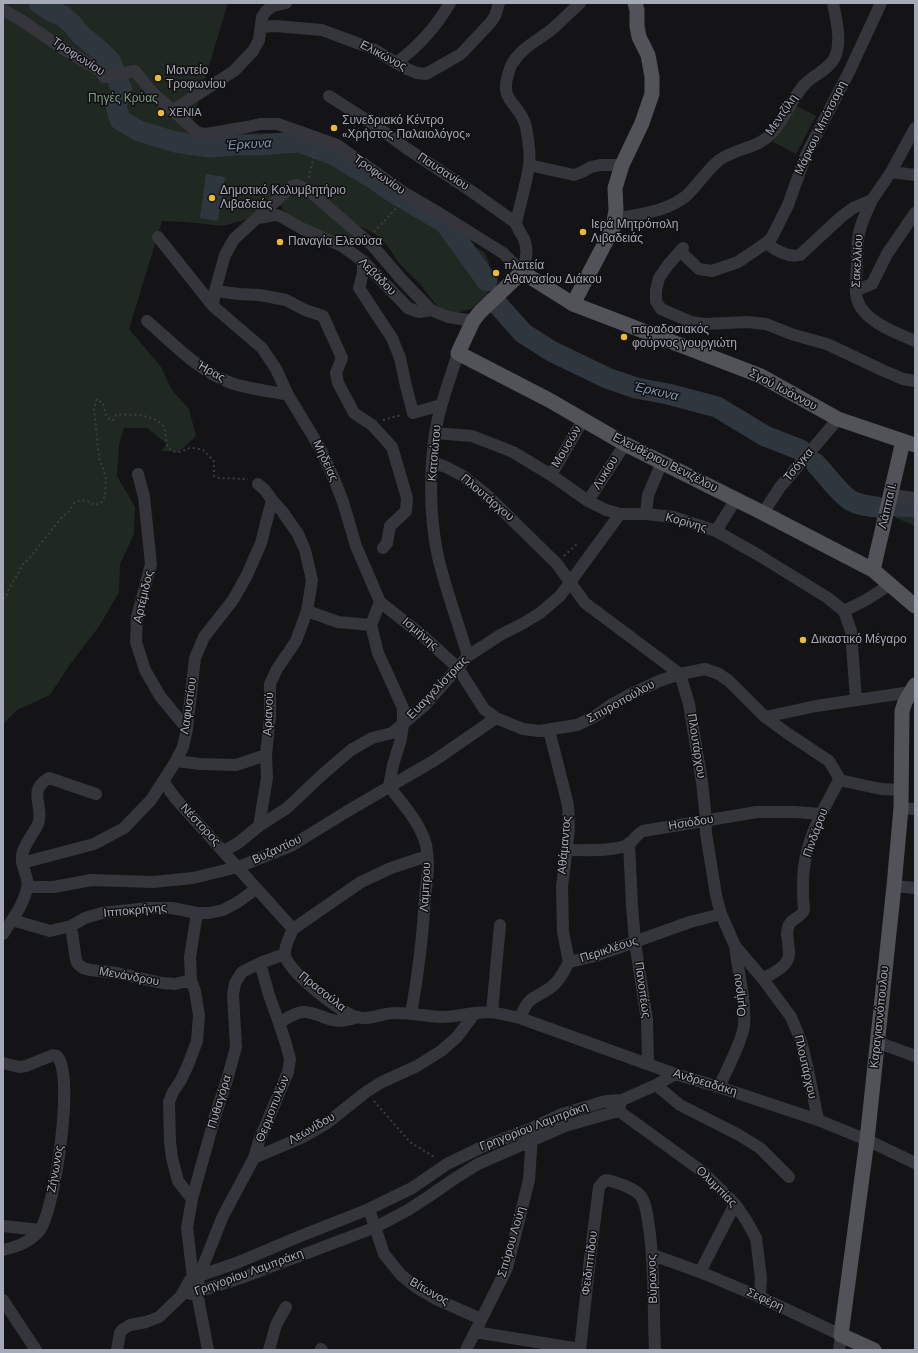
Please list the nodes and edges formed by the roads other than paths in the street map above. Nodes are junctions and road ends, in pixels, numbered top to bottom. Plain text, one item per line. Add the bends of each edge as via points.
1 (286, 3) edge
2 (450, 3) edge
3 (499, 3) edge
4 (580, 3) edge
5 (635, 3) edge
6 (833, 3) edge
7 (881, 3) edge
8 (3, 10) edge
9 (261, 27) junction
10 (396, 63) junction
11 (329, 96) dead end
12 (172, 111) junction
13 (915, 128) edge
14 (529, 165) junction
15 (622, 165) junction
16 (890, 172) junction
17 (915, 175) edge
18 (872, 200) junction
19 (915, 213) edge
20 (257, 219) junction
21 (615, 219) junction
22 (516, 223) junction
23 (158, 237) dead end
24 (766, 243) junction
25 (363, 261) junction
26 (522, 272) junction
27 (856, 287) junction
28 (215, 291) junction
29 (573, 304) junction
30 (213, 306) junction
31 (431, 310) junction
32 (472, 320) junction
33 (147, 321) dead end
34 (915, 341) edge
35 (458, 353) junction
36 (915, 381) edge
37 (288, 395) junction
38 (441, 405) junction
39 (838, 419) junction
40 (583, 420) junction
41 (435, 433) junction
42 (909, 443) edge
43 (624, 444) junction
44 (432, 462) junction
45 (662, 462) junction
46 (138, 474) dead end
47 (551, 475) junction
48 (258, 484) road end
49 (890, 495) junction
50 (915, 498) edge
51 (736, 499) junction
52 (272, 500) junction
53 (588, 501) junction
54 (763, 513) junction
55 (620, 514) junction
56 (646, 514) junction
57 (716, 532) junction
58 (383, 548) dead end
59 (873, 570) junction
60 (571, 581) junction
61 (891, 584) junction
62 (380, 602) junction
63 (915, 606) edge
64 (307, 611) junction
65 (844, 611) junction
66 (371, 625) junction
67 (468, 656) junction
68 (458, 668) junction
69 (680, 674) junction
70 (913, 688) edge
71 (856, 700) junction
72 (765, 717) junction
73 (496, 718) junction
74 (403, 724) junction
75 (187, 730) junction
76 (549, 730) junction
77 (266, 756) junction
78 (176, 761) junction
79 (839, 780) junction
80 (163, 781) junction
81 (389, 786) junction
82 (900, 790) junction
83 (96, 794) dead end
84 (908, 808) edge
85 (821, 814) junction
86 (705, 820) junction
87 (259, 826) junction
88 (630, 843) junction
89 (566, 850) junction
90 (224, 851) junction
91 (427, 856) junction
92 (22, 863) junction
93 (238, 867) junction
94 (28, 886) junction
95 (894, 886) junction
96 (915, 888) edge
97 (256, 889) junction
98 (197, 913) junction
99 (721, 914) junction
100 (12, 920) junction
101 (500, 925) dead end
102 (70, 926) junction
103 (293, 929) junction
104 (3, 934) edge
105 (635, 942) junction
106 (736, 946) junction
107 (285, 954) junction
108 (260, 962) junction
109 (569, 962) junction
110 (763, 979) junction
111 (190, 980) junction
112 (492, 1012) junction
113 (475, 1013) junction
114 (411, 1014) junction
115 (358, 1018) junction
116 (520, 1018) junction
117 (279, 1023) junction
118 (877, 1042) junction
119 (915, 1056) edge
120 (3, 1063) edge
121 (648, 1064) junction
122 (675, 1074) junction
123 (656, 1085) junction
124 (719, 1086) junction
125 (606, 1101) joint
126 (620, 1106) junction
127 (818, 1120) junction
128 (532, 1128) junction
129 (867, 1140) junction
130 (532, 1141) junction
131 (254, 1158) junction
132 (915, 1163) edge
133 (789, 1177) dead end
134 (607, 1180) joint
135 (192, 1200) junction
136 (734, 1204) junction
137 (369, 1209) junction
138 (3, 1226) edge
139 (376, 1227) junction
140 (40, 1230) junction
141 (3, 1250) edge
142 (653, 1256) junction
143 (700, 1272) junction
144 (196, 1277) junction
145 (197, 1293) junction
146 (181, 1296) junction
147 (760, 1297) junction
148 (3, 1300) edge
149 (286, 1307) dead end
150 (481, 1319) junction
151 (475, 1332) junction
152 (841, 1335) junction
153 (580, 1349) edge
154 (36, 1350) edge
155 (117, 1350) edge
156 (208, 1350) edge
157 (269, 1350) edge
158 (466, 1350) edge
159 (655, 1350) edge
160 (839, 1350) edge
161 (874, 1350) edge

1 - 9 street via 266,10
2 - 10 street via 426,37
3 - 10 street, Ελικώνος via 496,16 461,54 426,74 417,73
4 - 14 street via 519,54 511,64 506,79 505,91 525,124
5 - 15 main road via 639,36 648,55 652,94 642,123
6 - 21 street, Μεντζίλη via 838,38 834,57 796,94 765,140 732,152 720,160 686,196 667,208
7 - 24 street, Μάρκου Μπότσαρη via 806,156 779,224
8 - 12 street, Τροφωνίου via 101,71 104,77 135,71
9 - 10 street, Ελικώνος via 282,26 322,30 373,49
9 - 12 street via 259,40 253,51 234,71
11 - 22 street, Παυσανίου
12 - 26 street, Τροφωνίου via 198,133 206,134 260,124 278,124 337,145 409,195 503,253
13 - 16 street, Σακελλίου
14 - 15 street via 574,175 600,165
14 - 22 street
15 - 21 main road via 615,188
16 - 17 street
16 - 18 street, Σακελλίου
18 - 24 street via 853,208 841,217 800,255 783,253
18 - 27 street, Σακελλίου via 858,240
19 - 27 street via 887,254 872,284 862,288
20 - 25 street, Λεβάδου via 280,216 342,246
20 - 28 street via 234,239 225,255
20 - 31 street, Λεβάδου via 292,186 297,185 308,190 366,240
21 - 29 main road via 613,228
22 - 26 street via 526,244 527,257
23 - 30 street, Μηδείας
24 - 36 street, Μάρκου Μπότσαρη via 738,262 712,272 699,269 682,249 659,278 656,301 661,309 691,322 766,324 827,344 903,379
25 - 31 street, Λεβάδου via 408,308 419,312
25 - 38 street via 359,288 392,338 400,358 413,412
26 - 29 main road, Σγού Ιωάννου
26 - 32 main road, Κατσιώτου
27 - 34 street, Σακελλίου via 857,299 875,322
28 - 30 street
28 - 58 street via 286,300 323,316 342,358 336,373 338,383 354,413 372,425 392,447 407,498 406,511 390,526 387,544
29 - 39 main road, Σγού Ιωάννου via 762,376
30 - 37 street, Μηδείας via 262,348 276,369
31 - 32 street, Λεβάδου via 448,317
32 - 35 main road, Κατσιώτου
33 - 37 street, Ήρας via 190,360 213,375 231,383
35 - 38 street, Κατσιώτου
35 - 40 main road, Ελευθέριου Βενιζέλου
37 - 62 street, Μηδείας via 316,441 334,479 356,546
38 - 41 street, Κατσιώτου
39 - 42 main road, Σγού Ιωάννου
39 - 54 street, Τσόγκα via 780,487
40 - 43 main road, Ελευθέριου Βενιζέλου
40 - 47 street, Μουσών
41 - 44 street, Κατσιώτου
41 - 47 street, Κορίνης via 472,436 513,452
42 - 49 main road, Λάππα Ι.
43 - 45 main road, Ελευθέριου Βενιζέλου
43 - 53 street, Λυκίου
44 - 60 street, Πλουτάρχου via 463,476 488,496
44 - 67 street, Κατσιώτου via 431,512 438,556
45 - 51 main road, Ελευθέριου Βενιζέλου
45 - 56 street via 648,496
46 - 75 street, Αρτέμιδος via 144,497 151,564 137,617 136,642 145,670 160,696
47 - 53 street, Κορίνης
48 - 52 street, Αριανού
49 - 50 street
49 - 59 main road, Λάππα Ι.
51 - 54 main road, Ελευθέριου Βενιζέλου
51 - 57 street
52 - 64 street, Αριανού via 291,522 305,550 312,580
52 - 75 street, Λαφυστίου via 261,543 247,575 233,600 204,637 196,658
53 - 55 street, Κορίνης
54 - 59 main road, Ελευθέριου Βενιζέλου
55 - 56 street, Κορίνης
55 - 60 street
56 - 57 street, Κορίνης via 673,517
57 - 65 street, Κορίνης via 760,556 828,598
59 - 61 main road, Ελευθέριου Βενιζέλου
60 - 67 street, Ευαγγελίστριας via 560,596 540,613
60 - 69 street, Πλουτάρχου via 585,603
61 - 63 main road, Ελευθέριου Βενιζέλου
61 - 65 street
62 - 66 street
62 - 68 street, Ισμήνης
64 - 66 street via 338,622
64 - 77 street, Αριανού via 296,641 270,684
65 - 71 street via 851,631
66 - 74 street via 378,653 403,708
67 - 68 street, Ευαγγελίστριας
68 - 73 street, Σπυροπούλου via 484,709
68 - 74 street, Ευαγγελίστριας via 424,706
69 - 72 street, Σπυροπούλου via 705,669 719,674
69 - 76 street, Σπυροπούλου via 611,705 577,725
69 - 86 street, Πλουτάρχου via 689,704 702,782
70 - 71 street
70 - 82 main road, Καραγιαννόπουλου via 902,711
71 - 72 street
72 - 79 street, Σπυροπούλου via 829,760
73 - 76 street, Σπυροπούλου via 523,729
73 - 81 street, Βυζαντίου via 435,760
74 - 81 street
74 - 87 street, Ευαγγελίστριας via 392,733 372,738 351,750 287,808
75 - 78 street, Λαφυστίου
76 - 89 street, Αθάμαντος via 568,805 569,829
77 - 78 street via 236,764
77 - 87 street, Αριανού via 267,778
78 - 80 street, Λαφυστίου
79 - 82 street via 881,789
79 - 85 street, Πινδάρου
80 - 90 street, Νέστορος via 175,798
80 - 92 street, Λαφυστίου via 151,800 124,828 94,844
81 - 91 street, Λάμπρου via 419,827
81 - 93 street, Βυζαντίου via 291,846
82 - 84 main road, Καραγιαννόπουλου
83 - 92 street via 49,778 41,782 37,790 38,823 22,855
84 - 95 main road, Καραγιαννόπουλου
85 - 86 street, Ησιόδου via 757,812
85 - 110 street, Πινδάρου via 808,848 803,872 804,910 802,915 791,922 787,932 790,954 788,960
86 - 88 street, Ησιόδου via 643,831
86 - 99 street, Πλουτάρχου
87 - 90 street, Ευαγγελίστριας
88 - 89 street, Ησιόδου via 621,848
88 - 105 street, Πανοπέως
89 - 109 street, Αθάμαντος via 562,887 563,932
90 - 93 street, Νέστορος
91 - 103 street via 391,868 361,882
91 - 114 street, Λάμπρου via 423,933
92 - 94 street
93 - 94 street, Βυζαντίου via 193,878 153,882 91,880 54,887
93 - 97 street
94 - 100 street
95 - 96 street
95 - 118 main road, Καραγιαννόπουλου
97 - 98 street, Ιπποκρήνης via 223,910
97 - 103 street
98 - 102 street, Ιπποκρήνης via 172,908 148,908 102,913
98 - 111 street via 190,957
99 - 105 street, Περικλέους
99 - 106 street, Πλουτάρχου
100 - 102 street, Ιπποκρήνης via 50,931
100 - 104 street
101 - 112 street
102 - 111 street, Μενάνδρου via 76,960 83,968 162,984
103 - 107 street via 287,941
105 - 109 street, Περικλέους
105 - 121 street, Πανοπέως via 647,1020
106 - 110 street, Πλουτάρχου
106 - 124 street, Ομήρου via 742,986 744,1028
107 - 108 street, Πυθαγόρα
107 - 115 street, Πρασούλα via 289,965 309,985 344,1011
108 - 117 street, Θερμοπυλών
108 - 135 street, Πυθαγόρα via 242,972 235,983 233,995 236,1047
109 - 116 street, Περικλέους via 551,987 528,1002
110 - 127 street, Πλουτάρχου via 791,1018 801,1041
111 - 135 street via 195,991 199,1015 197,1041 169,1102 170,1142 176,1173 178,1181
112 - 113 street
112 - 116 street, Ανδρεαδάκη
113 - 114 street, Πρασούλα via 444,1017
113 - 131 street, Λεωνίδου via 457,1037 441,1051 417,1066 382,1082 327,1123 303,1137
114 - 115 street, Πρασούλα via 396,1012
115 - 117 street via 333,1020 303,1012
116 - 121 street, Ανδρεαδάκη
117 - 131 street, Θερμοπυλών via 290,1059 288,1072
118 - 119 street
118 - 129 main road, Καραγιαννόπουλου
120 - 140 street, Ζήνωνος via 26,1066 53,1055 59,1058 61,1064 64,1098 60,1152 52,1194
121 - 122 street, Ανδρεαδάκη
122 - 123 street, Γρηγορίου Λαμπράκη
122 - 124 street, Ανδρεαδάκη
123 - 126 street, Γρηγορίου Λαμπράκη
123 - 133 street via 680,1105 760,1148
124 - 127 street, Ανδρεαδάκη
125 - 126 street, Ολυμπίας
125 - 128 street, Γρηγορίου Λαμπράκη via 562,1114
126 - 130 street, Γρηγορίου Λαμπράκη
126 - 136 street, Ολυμπίας via 655,1137 702,1172
127 - 129 street, Ανδρεαδάκη
128 - 130 street, Σπύρου Λούη
128 - 137 street, Γρηγορίου Λαμπράκη via 482,1147 447,1164 412,1188
129 - 132 street, Ανδρεαδάκη
129 - 152 main road, Καραγιαννόπουλου
130 - 139 street, Γρηγορίου Λαμπράκη via 478,1164 408,1210
130 - 150 street, Σπύρου Λούη via 529,1180 507,1268
131 - 144 street via 223,1216
134 - 142 street, Βύρωνος via 630,1188 644,1201
134 - 153 street, Φειδιππίδου via 600,1187
135 - 144 street, Πυθαγόρα via 187,1228
136 - 143 street
136 - 147 street, Ολυμπίας via 756,1238 761,1278
137 - 139 street, Βίτωνος
137 - 144 street, Γρηγορίου Λαμπράκη
138 - 140 street
139 - 145 street, Γρηγορίου Λαμπράκη
139 - 150 street, Βίτωνος via 384,1254 400,1276 436,1299
140 - 141 street, Ζήνωνος via 30,1240
142 - 143 street, Σεφέρη
142 - 159 street, Βύρωνος
143 - 147 street, Σεφέρη
144 - 145 street
144 - 146 street, Γρηγορίου Λαμπράκη via 190,1280
145 - 146 street, Γρηγορίου Λαμπράκη
145 - 156 street
146 - 155 street via 159,1317 126,1326 120,1333
147 - 152 street, Σεφέρη
148 - 154 street
149 - 157 street via 276,1325
150 - 151 street, Σπύρου Λούη
151 - 153 street
151 - 158 street, Σπύρου Λούη
152 - 160 street, Καραγιαννόπουλου
152 - 161 main road, Σεφέρη

